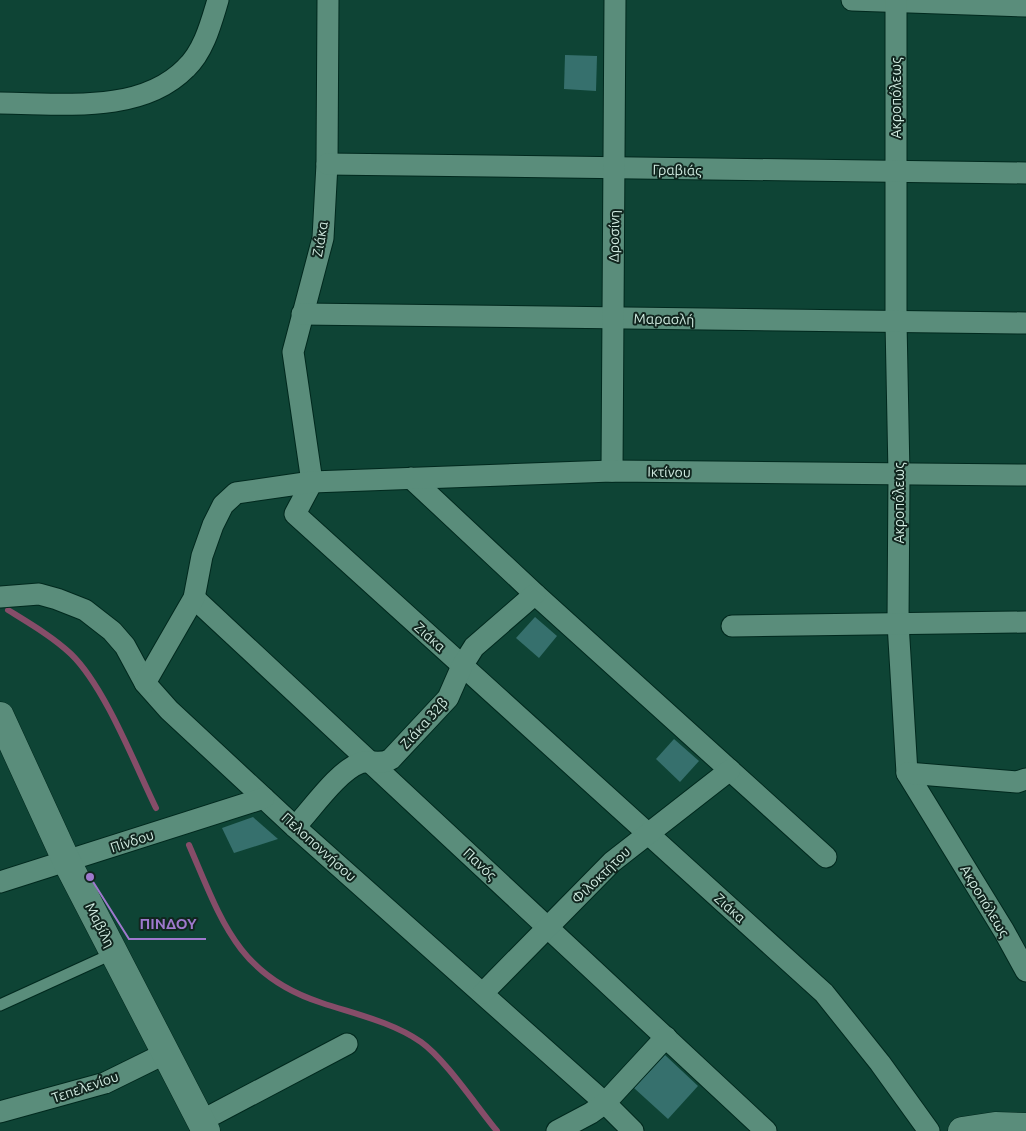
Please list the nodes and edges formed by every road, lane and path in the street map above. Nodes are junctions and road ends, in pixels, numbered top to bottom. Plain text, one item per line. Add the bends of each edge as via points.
1 (218, 0) edge
2 (328, 0) edge
3 (615, 0) edge
4 (852, 0) edge
5 (896, 1) junction
6 (1026, 6) edge
7 (0, 104) edge
8 (327, 164) junction
9 (615, 169) junction
10 (895, 172) junction
11 (1026, 173) edge
12 (302, 314) junction
13 (614, 318) junction
14 (896, 322) junction
15 (1026, 323) edge
16 (612, 471) junction
17 (899, 474) junction
18 (1026, 475) edge
19 (411, 478) junction
20 (312, 482) junction
21 (535, 594) junction
22 (0, 597) edge
23 (194, 598) junction
24 (1026, 622) edge
25 (898, 623) junction
26 (732, 626) dead end
27 (462, 666) junction
28 (145, 683) junction
29 (0, 718) edge
30 (370, 762) junction
31 (730, 770) junction
32 (907, 774) junction
33 (1026, 779) edge
34 (264, 798) junction
35 (295, 827) junction
36 (647, 833) junction
37 (826, 857) dead end
38 (67, 862) junction
39 (0, 882) edge
40 (549, 928) junction
41 (114, 953) junction
42 (1026, 971) edge
43 (483, 993) junction
44 (0, 1005) edge
45 (666, 1038) junction
46 (347, 1044) dead end
47 (166, 1053) junction
48 (605, 1103) junction
49 (0, 1112) edge
50 (203, 1126) edge
51 (1026, 1127) edge
52 (557, 1131) edge
53 (633, 1131) edge
54 (766, 1131) edge
55 (929, 1131) edge
56 (962, 1131) edge

1 - 7 street via 194,58 177,76 149,92 118,100
2 - 8 street, Ζιάκα
3 - 9 street, Δροσίνη
4 - 5 street
5 - 6 street
5 - 10 street, Ακροπόλεως
8 - 9 street, Γραβιάς
8 - 12 street, Ζιάκα via 323,238
9 - 10 street, Γραβιάς
9 - 13 street, Δροσίνη
10 - 11 street, Γραβιάς
10 - 14 street, Ακροπόλεως
12 - 13 street, Μαρασλή
12 - 20 street, Ζιάκα via 293,352
13 - 14 street, Μαρασλή
13 - 16 street, Δροσίνη
14 - 15 street, Μαρασλή
14 - 17 street, Ακροπόλεως
16 - 17 street, Ικτίνου
16 - 19 street, Ικτίνου
17 - 18 street, Ικτίνου
17 - 25 street, Ακροπόλεως
19 - 20 street, Ικτίνου
19 - 21 street
20 - 23 street, Ικτίνου via 236,492 223,505 213,525 202,556
20 - 27 street, Ζιάκα via 296,514
21 - 27 street, Ζιάκα 32β via 474,648
21 - 31 street
22 - 28 street, Πελοποννήσου via 39,594 85,610 125,646
23 - 28 street, Ικτίνου
23 - 30 street, Πανός
24 - 25 street
25 - 26 street
25 - 32 street, Ακροπόλεως
27 - 30 street, Ζιάκα 32β via 448,698 390,759
27 - 36 street, Ζιάκα
28 - 34 street, Πελοποννήσου
29 - 38 street, Μαβίλη
30 - 35 street, Ζιάκα 32β via 360,763 347,771
30 - 40 street, Πανός
31 - 36 street, Φιλοκτήτου
31 - 37 street
32 - 33 street via 1017,782
32 - 42 street, Ακροπόλεως
34 - 35 street, Πελοποννήσου
34 - 38 street, Πίνδου
35 - 43 street, Πελοποννήσου
36 - 40 street, Φιλοκτήτου via 612,862
36 - 55 street, Ζιάκα via 835,1005
38 - 39 street, Πίνδου
38 - 41 street, Μαβίλη
40 - 43 street, Φιλοκτήτου
40 - 45 street, Πανός
41 - 44 lane
41 - 47 street, Μαβίλη
43 - 48 street, Πελοποννήσου
45 - 48 street
45 - 54 street, Πανός
46 - 50 street
47 - 49 street, Τεπελενίου via 105,1083
47 - 50 street, Μαβίλη
48 - 52 street
48 - 53 street, Πελοποννήσου
51 - 56 street via 995,1126

